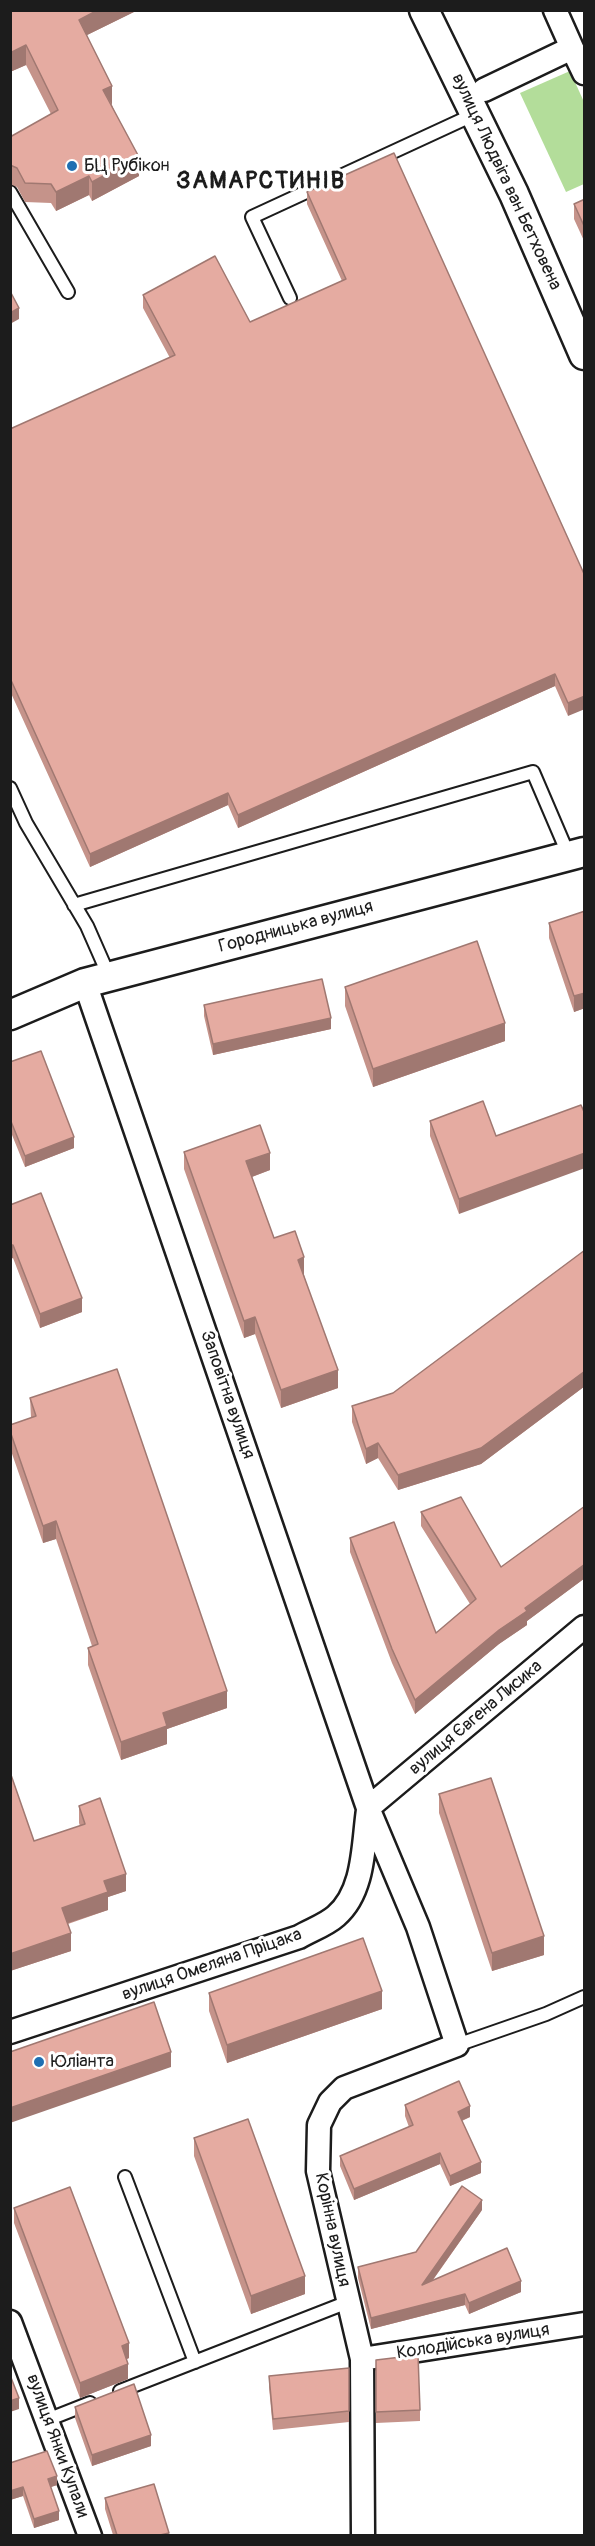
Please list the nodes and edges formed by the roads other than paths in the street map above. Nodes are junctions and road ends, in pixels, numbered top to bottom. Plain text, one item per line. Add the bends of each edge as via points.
1 (424, 10) edge
2 (555, 10) edge
3 (572, 48) junction
4 (585, 73) edge
5 (480, 102) junction
6 (10, 192) edge
7 (68, 292) dead end
8 (290, 298) dead end
9 (585, 355) edge
10 (10, 788) edge
11 (577, 854) edge
12 (74, 905) junction
13 (97, 980) junction
14 (10, 1015) edge
15 (585, 1627) edge
16 (368, 1808) junction
17 (585, 1998) edge
18 (10, 2032) edge
19 (457, 2045) junction
20 (125, 2177) dead end
21 (348, 2302) junction
22 (10, 2322) edge
23 (585, 2324) edge
24 (362, 2359) junction
25 (195, 2362) junction
26 (47, 2420) junction
27 (90, 2535) edge
28 (363, 2535) edge

1 - 5 street, вулиця Людвіга ван Бетховена
2 - 3 street
3 - 4 street
3 - 5 street
5 - 8 lane via 252,217
5 - 9 street, вулиця Людвіга ван Бетховена via 514,194
6 - 7 lane
10 - 12 lane via 26,824
11 - 12 lane via 532,772
11 - 13 street, Городницька вулиця
12 - 13 lane via 87,926
13 - 14 street, Городницька вулиця
13 - 16 street, Заповітна вулиця
15 - 16 street, вулиця Євгена Лисика
16 - 18 street, вулиця Омеляна Пріцака via 358,1882 336,1916 300,1937
16 - 19 street via 418,1927
17 - 19 lane
19 - 21 street, Корінна вулиця via 344,2088 330,2102 319,2125 318,2171
20 - 25 lane
21 - 24 street, Корінна вулиця
21 - 25 lane
22 - 26 street, вулиця Янки Купали
23 - 24 street, Колодійська вулиця
24 - 28 street, Корінна вулиця
25 - 26 lane
26 - 27 street, вулиця Янки Купали

